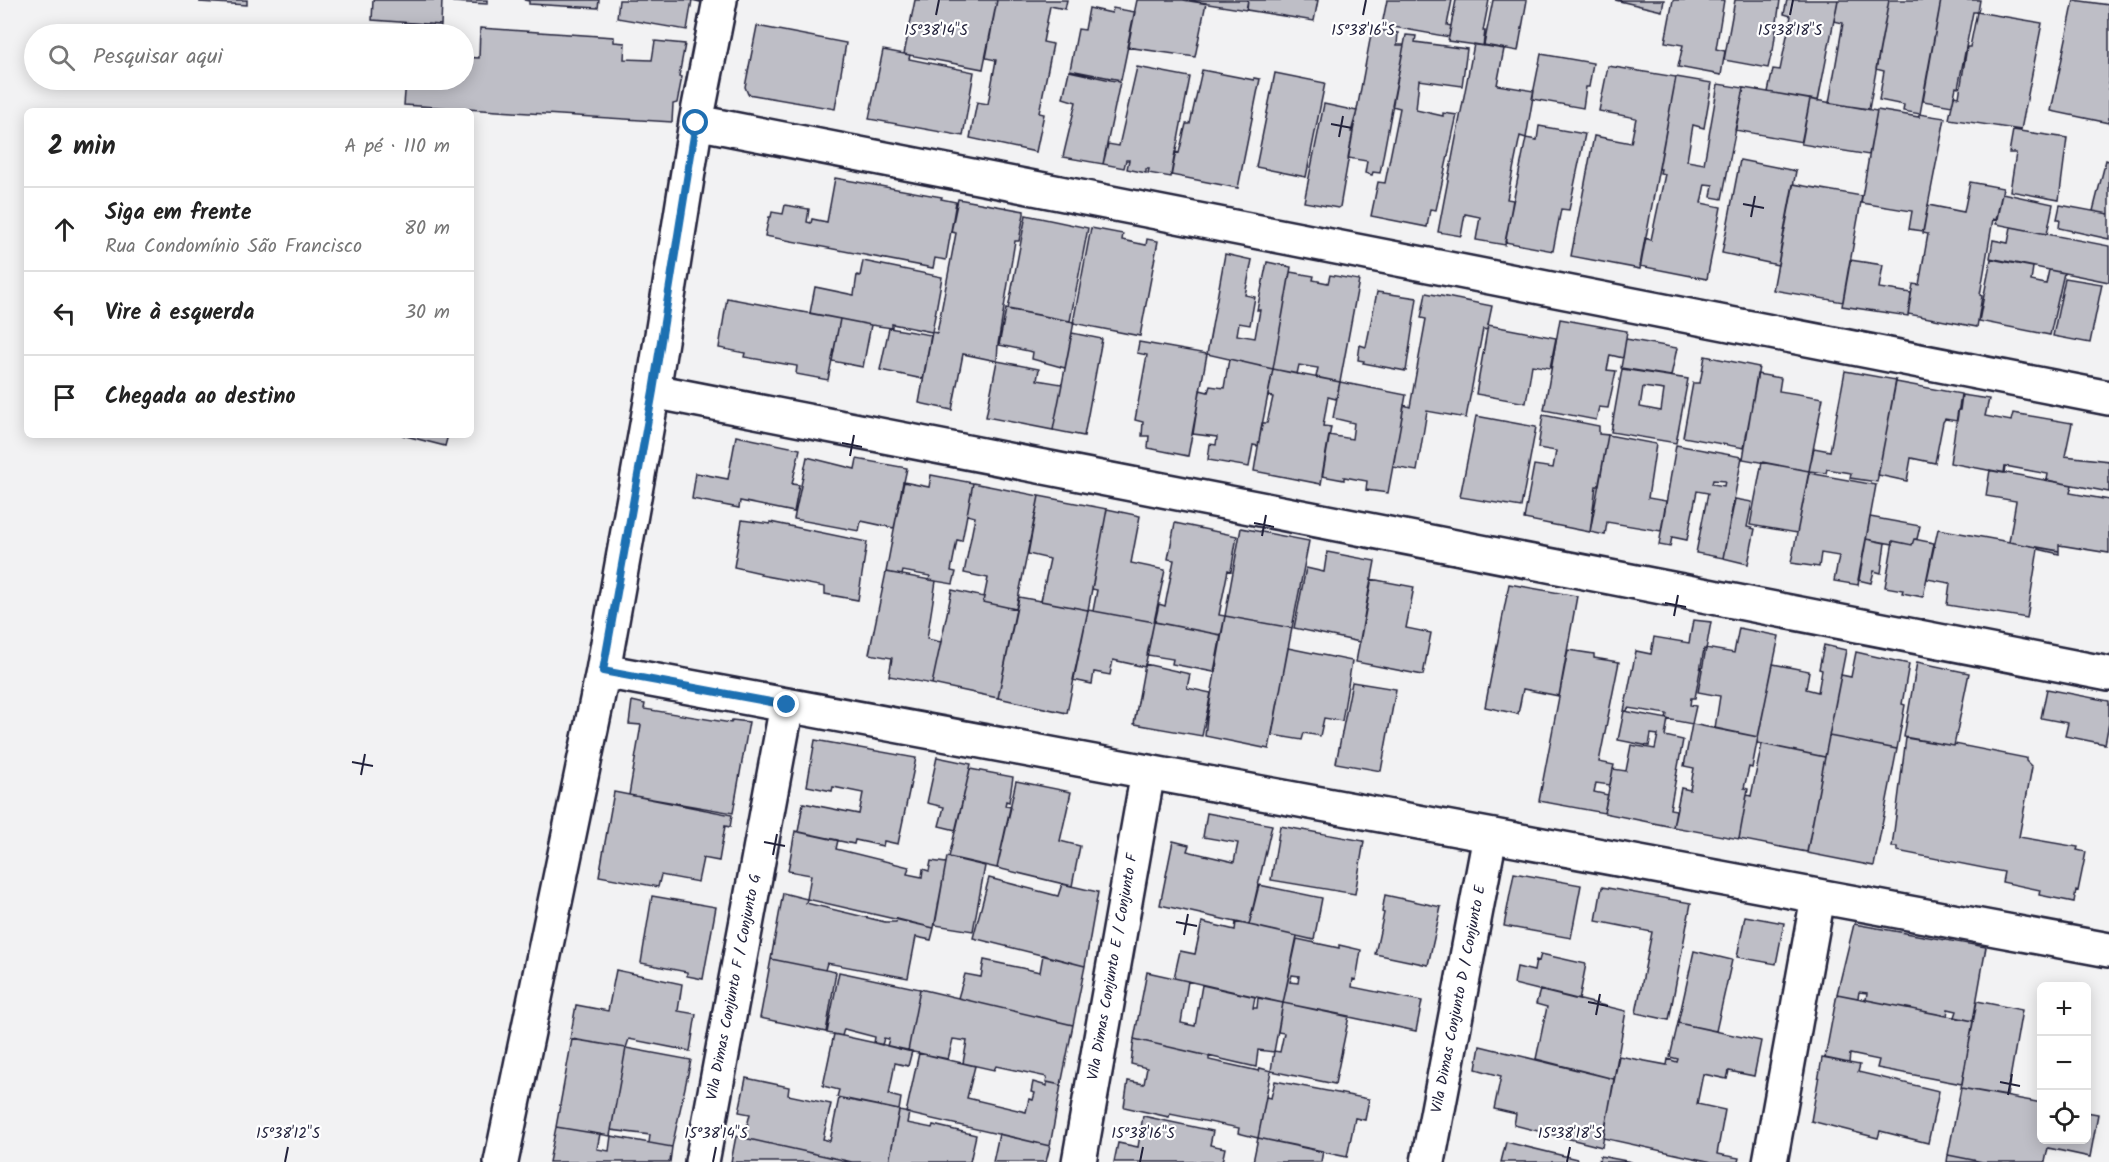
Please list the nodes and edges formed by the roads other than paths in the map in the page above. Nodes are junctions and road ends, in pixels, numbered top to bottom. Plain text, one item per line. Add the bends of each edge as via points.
1 (720, 0) edge
2 (696, 123) junction
3 (653, 391) junction
4 (2109, 398) edge
5 (603, 671) junction
6 (2109, 674) edge
7 (787, 705) junction
8 (1148, 772) junction
9 (1490, 836) junction
10 (1818, 897) junction
11 (2108, 945) edge
12 (501, 1162) edge
13 (702, 1162) edge
14 (1079, 1162) edge
15 (1428, 1162) edge
16 (1770, 1162) edge

1 - 2 street
2 - 3 street
2 - 4 street
3 - 5 street
3 - 6 street
5 - 7 street
5 - 12 street
7 - 8 street
7 - 13 street, Vila Dimas Conjunto F / Conjunto G
8 - 9 street
8 - 14 street, Vila Dimas Conjunto E / Conjunto F
9 - 10 street
9 - 15 street, Vila Dimas Conjunto D / Conjunto E
10 - 11 street
10 - 16 street

